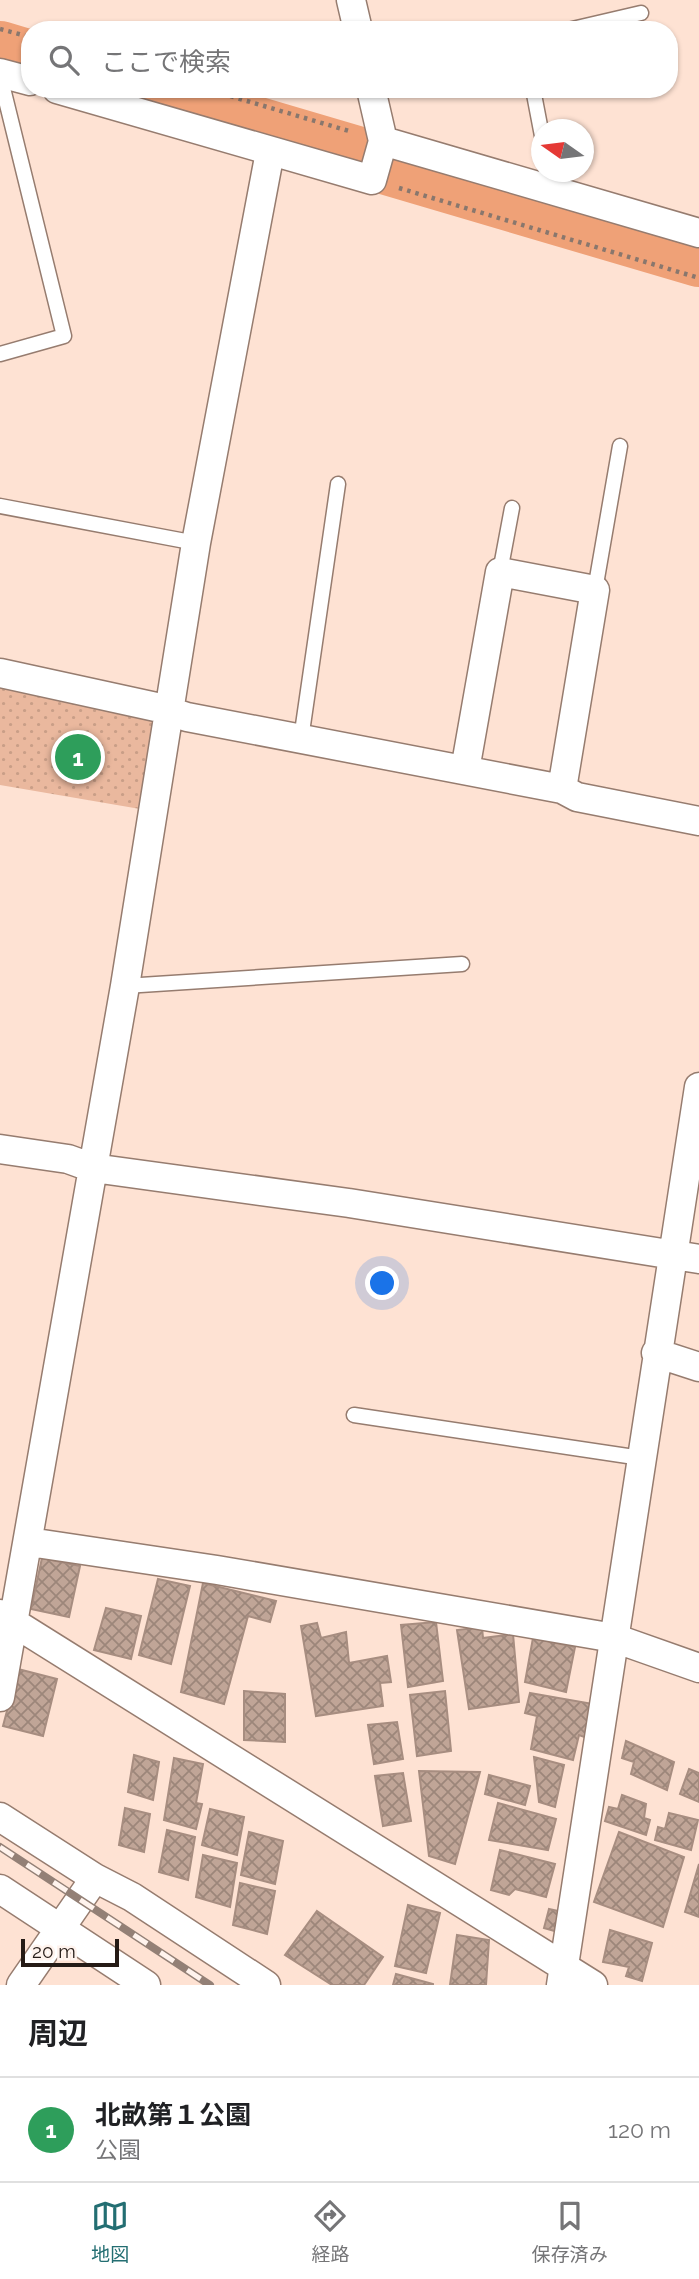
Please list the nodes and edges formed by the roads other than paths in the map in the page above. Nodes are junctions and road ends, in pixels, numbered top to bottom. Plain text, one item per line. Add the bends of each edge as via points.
1 (351, 0) edge
2 (641, 13) dead end
3 (356, 21) edge
4 (607, 21) edge
5 (0, 74) edge
6 (21, 79) edge
7 (87, 98) edge
8 (374, 98) edge
9 (535, 98) edge
10 (538, 119) edge
11 (382, 144) junction
12 (270, 152) junction
13 (531, 177) edge
14 (553, 182) edge
15 (699, 233) edge
16 (0, 354) edge
17 (620, 446) dead end
18 (338, 484) dead end
19 (0, 506) edge
20 (512, 508) dead end
21 (196, 544) junction
22 (500, 572) junction
23 (595, 590) junction
24 (0, 673) edge
25 (171, 712) junction
26 (301, 739) junction
27 (465, 770) junction
28 (562, 789) junction
29 (699, 821) edge
30 (461, 964) dead end
31 (125, 986) junction
32 (699, 1087) edge
33 (0, 1149) edge
34 (93, 1168) junction
35 (671, 1254) junction
36 (699, 1259) edge
37 (656, 1353) junction
38 (699, 1367) edge
39 (354, 1415) dead end
40 (640, 1458) junction
41 (29, 1542) junction
42 (6, 1618) edge
43 (614, 1637) junction
44 (699, 1668) edge
45 (0, 1698) edge
46 (0, 1817) edge
47 (95, 1878) junction
48 (0, 1889) edge
49 (61, 1927) junction
50 (563, 1976) edge
51 (21, 1985) edge
52 (146, 1985) edge
53 (266, 1985) edge
54 (593, 1985) edge

1 - 3 street
2 - 4 lane
5 - 6 street
5 - 16 lane via 64,336
7 - 12 street
8 - 11 street
9 - 10 lane
11 - 12 street via 372,177
11 - 13 street
12 - 21 street
14 - 15 street
17 - 23 lane
18 - 26 lane
19 - 21 lane
20 - 22 lane
21 - 25 street
22 - 23 street
22 - 27 street
23 - 28 street
24 - 25 street
25 - 26 street
25 - 31 street
26 - 27 street
27 - 28 street
28 - 29 street via 577,797
30 - 31 lane
31 - 34 street
32 - 35 street
33 - 34 street via 68,1159
34 - 35 street
34 - 41 street
35 - 36 street
35 - 37 street
37 - 38 street
37 - 40 street
39 - 40 lane
40 - 43 street
41 - 42 street
41 - 43 street
42 - 45 street
42 - 50 street
43 - 44 street
43 - 50 street
46 - 47 street
47 - 49 street
47 - 53 street via 132,1897
48 - 49 street
49 - 51 street
49 - 52 street
50 - 54 street

